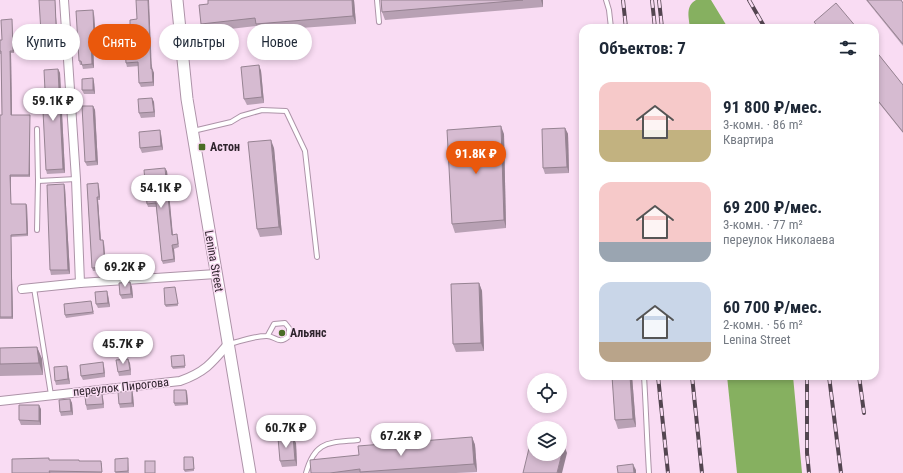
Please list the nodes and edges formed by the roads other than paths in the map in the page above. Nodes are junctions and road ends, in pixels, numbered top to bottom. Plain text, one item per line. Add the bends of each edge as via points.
1 (64, 0) edge
2 (177, 0) edge
3 (377, 0) edge
4 (606, 0) edge
5 (379, 22) dead end
6 (611, 24) edge
7 (37, 129) dead end
8 (192, 131) junction
9 (76, 179) junction
10 (38, 181) junction
11 (37, 230) dead end
12 (317, 257) dead end
13 (216, 274) junction
14 (80, 283) junction
15 (34, 288) junction
16 (22, 289) dead end
17 (268, 335) junction
18 (228, 344) junction
19 (644, 380) edge
20 (51, 395) junction
21 (0, 401) edge
22 (358, 440) dead end
23 (250, 473) edge
24 (306, 473) edge
25 (649, 473) edge

1 - 9 street
2 - 8 main road, Lenina Street
3 - 5 lane
4 - 6 lane
7 - 10 lane
8 - 12 lane via 231,122 262,110 286,111 305,151
8 - 13 main road, Lenina Street
9 - 10 lane
9 - 14 street
10 - 11 lane
13 - 14 street
13 - 18 main road, Lenina Street
14 - 15 street
15 - 16 street
15 - 20 lane
17 - 17 lane via 279,341 285,340 289,336 289,328 285,323 274,324
17 - 18 lane
18 - 20 street, переулок Пирогова via 211,365 180,381
18 - 23 main road, Lenina Street
19 - 25 lane
20 - 21 street, переулок Пирогова
22 - 24 lane via 332,442 320,446 312,456

